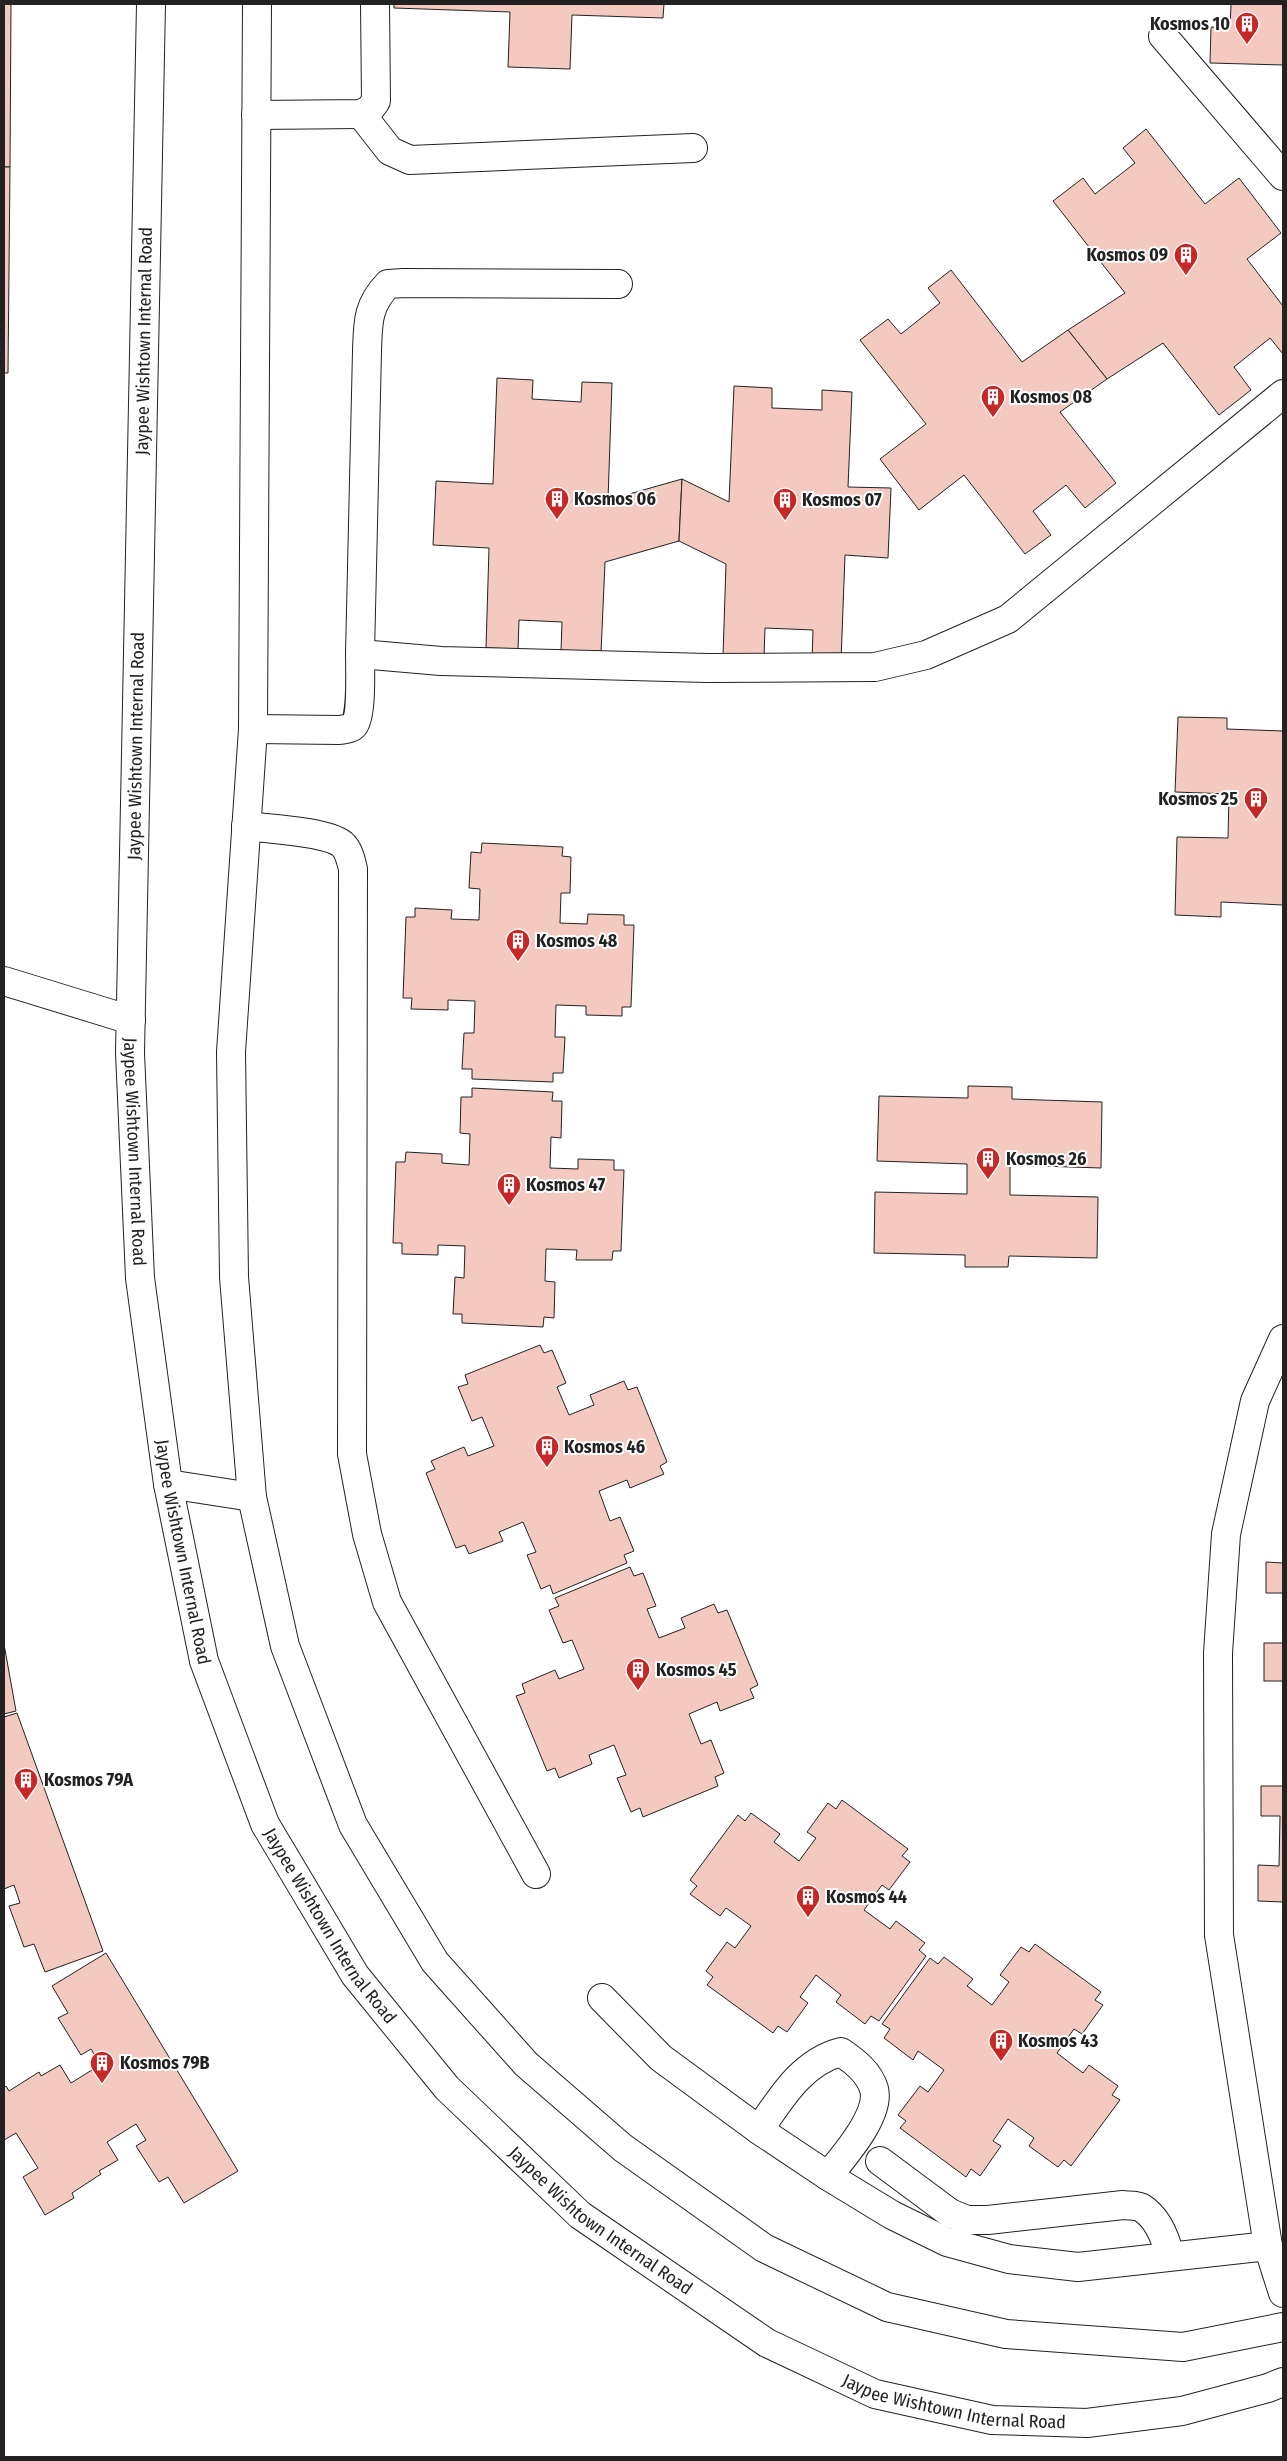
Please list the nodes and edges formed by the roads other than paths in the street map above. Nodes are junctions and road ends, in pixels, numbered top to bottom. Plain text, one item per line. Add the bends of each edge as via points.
1 (151, 4) edge
2 (258, 4) edge
3 (375, 4) edge
4 (1163, 36) dead end
5 (361, 114) junction
6 (256, 115) junction
7 (694, 148) dead end
8 (1283, 176) edge
9 (618, 284) dead end
10 (1283, 394) edge
11 (360, 654) junction
12 (252, 728) junction
13 (246, 826) junction
14 (4, 981) edge
15 (131, 1020) junction
16 (1283, 1339) edge
17 (168, 1484) junction
18 (252, 1497) junction
19 (536, 1874) dead end
20 (602, 1998) dead end
21 (759, 2130) junction
22 (880, 2161) dead end
23 (828, 2176) junction
24 (1268, 2246) junction
25 (1170, 2256) junction
26 (1283, 2293) edge
27 (1283, 2327) edge
28 (1283, 2382) edge

1 - 15 street, Jaypee Wishtown Internal Road
2 - 6 street
3 - 5 street via 376,100
4 - 8 street
5 - 6 street
5 - 7 street via 390,151 410,160
6 - 12 street
9 - 11 street via 404,283 388,284 376,296 369,316 368,334
10 - 11 street via 1008,619 926,655 875,667 707,668 441,661
11 - 12 street via 358,714 356,724 351,728
12 - 13 street
13 - 18 street via 230,1052 234,1277
13 - 19 street via 329,838 343,845 350,857 353,869 352,1454 367,1534 387,1602
14 - 15 street
15 - 17 street, Jaypee Wishtown Internal Road via 140,1278
16 - 24 street via 1255,1401 1226,1534 1218,1653 1219,1935
17 - 18 street
17 - 28 street, Jaypee Wishtown Internal Road via 204,1661 264,1824 355,1975 447,2088 580,2215 767,2343 875,2394 992,2420 1087,2423 1182,2411
18 - 27 street via 285,1646 353,1825 435,1962 526,2064 623,2148 764,2248 886,2307 1006,2334 1183,2347
20 - 21 street via 661,2058
21 - 23 street
21 - 23 street via 798,2077 824,2056 841,2052 860,2066 874,2089 874,2107
22 - 25 street via 950,2213 968,2220 1123,2205 1142,2208 1157,2223
23 - 25 street via 947,2242 1009,2259 1078,2267
24 - 25 street
24 - 26 street

